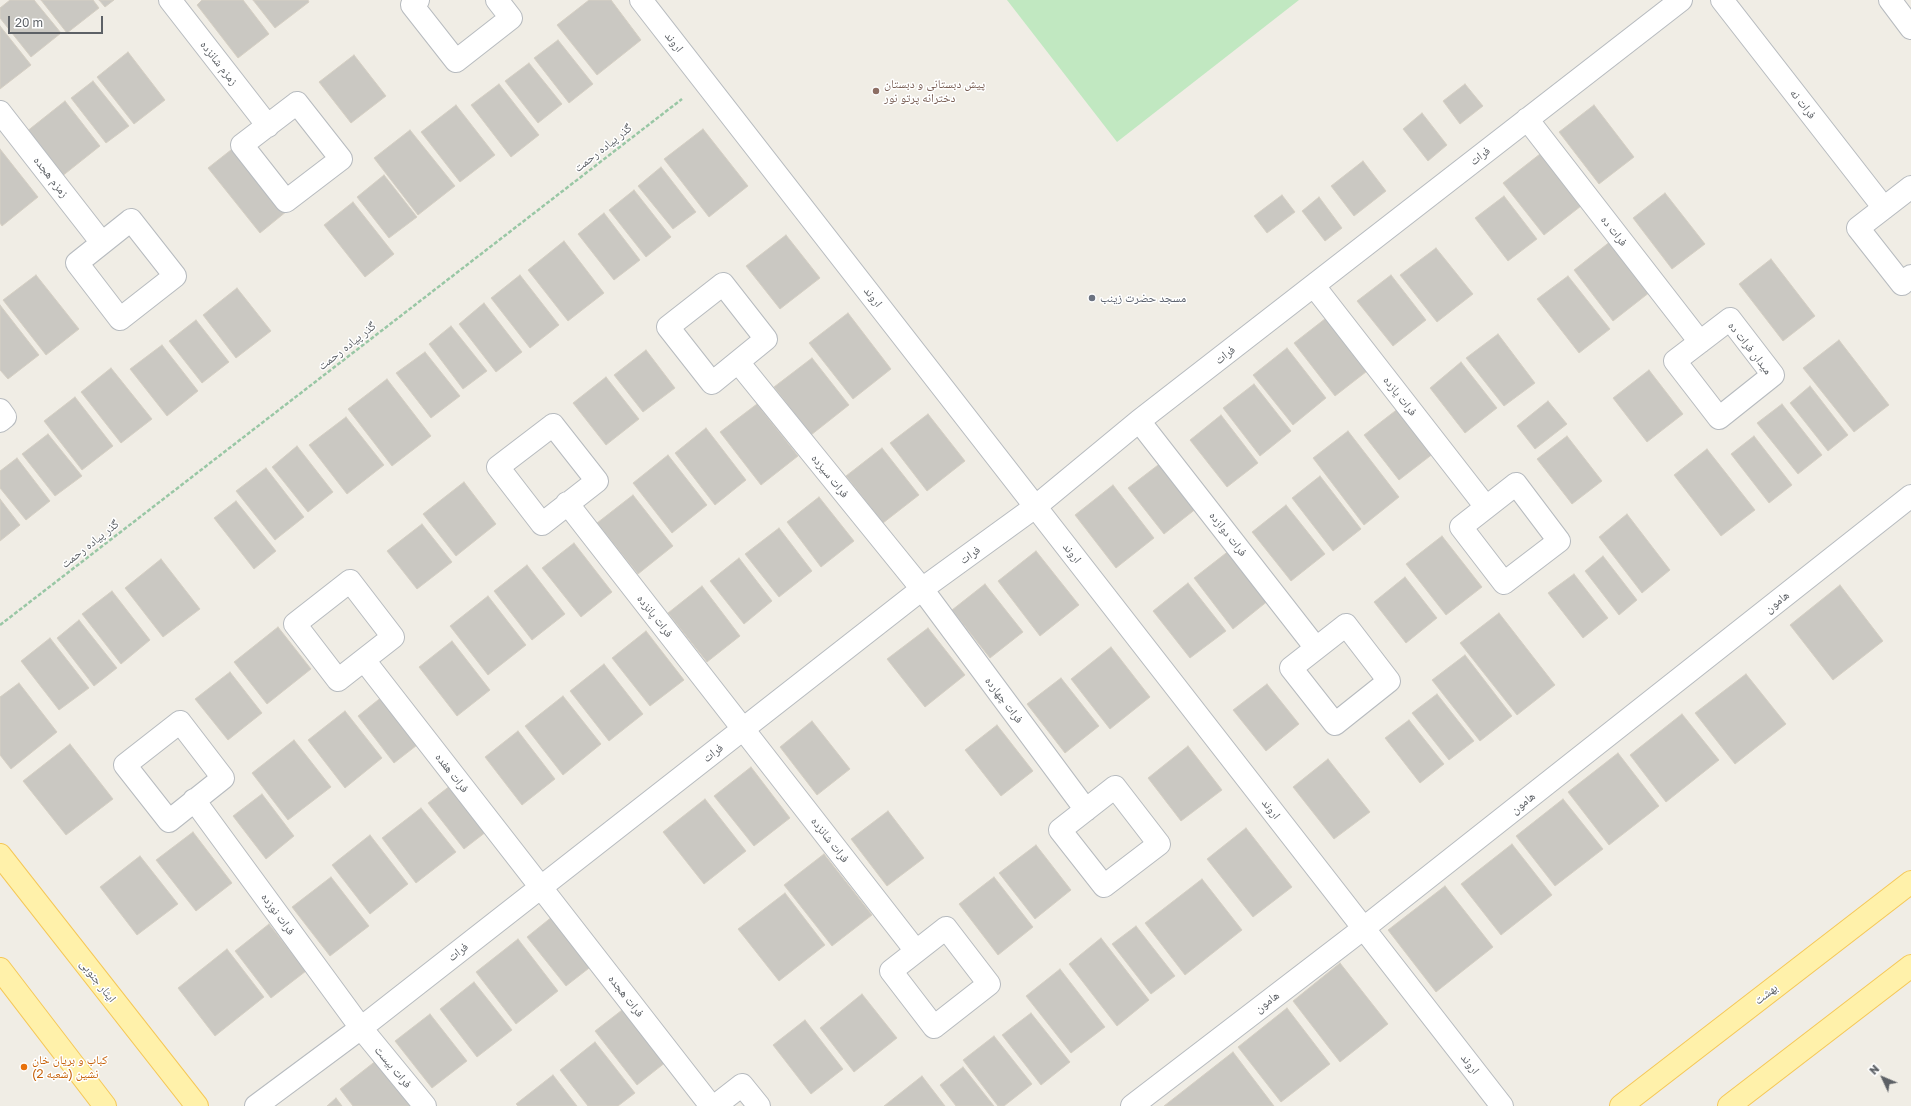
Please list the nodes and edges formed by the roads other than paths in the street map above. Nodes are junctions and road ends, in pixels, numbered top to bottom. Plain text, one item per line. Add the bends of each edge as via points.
1 (170, 0) edge
2 (418, 0) edge
3 (497, 0) edge
4 (641, 0) edge
5 (1681, 0) edge
6 (1722, 0) edge
7 (1890, 0) edge
8 (1911, 28) edge
9 (0, 112) edge
10 (1528, 120) junction
11 (268, 126) junction
12 (1911, 187) edge
13 (1884, 208) junction
14 (102, 243) junction
15 (1911, 276) edge
16 (1314, 286) junction
17 (1700, 342) junction
18 (738, 362) junction
19 (0, 410) edge
20 (0, 421) edge
21 (1139, 421) junction
22 (1911, 496) edge
23 (567, 503) junction
24 (1035, 507) junction
25 (1486, 507) junction
26 (922, 589) junction
27 (1316, 648) junction
28 (364, 660) junction
29 (743, 729) junction
30 (194, 800) junction
31 (1086, 810) junction
32 (0, 855) edge
33 (1911, 882) edge
34 (541, 887) junction
35 (1364, 928) junction
36 (916, 951) junction
37 (1911, 966) edge
38 (0, 969) edge
39 (361, 1028) junction
40 (105, 1106) edge
41 (197, 1106) edge
42 (256, 1106) edge
43 (425, 1106) edge
44 (711, 1106) edge
45 (715, 1106) edge
46 (759, 1106) edge
47 (1132, 1106) edge
48 (1502, 1106) edge
49 (1621, 1106) edge
50 (1729, 1106) edge

1 - 11 street, زمزم شانزده
2 - 3 street via 412,5 456,61 511,18
4 - 24 street, اروند
5 - 10 street, فرات
6 - 13 street, فرات نه
7 - 8 street
9 - 14 street, زمزم هجده
10 - 16 street, فرات
10 - 17 street, فرات ده
11 - 11 street via 242,145 286,202 341,159 297,103
12 - 13 street
13 - 15 street via 1858,228 1902,284
14 - 14 street via 77,263 120,319 175,276 131,220
16 - 21 street, فرات
16 - 25 street, فرات یازده
17 - 17 street, میدان فرات ده via 1675,361 1719,418 1773,375 1730,319
18 - 18 street via 766,340 723,284 668,327 712,382
18 - 26 street, فرات سیزده
19 - 20 street via 6,417
21 - 24 street, فرات
21 - 27 street, فرات دوازده
22 - 35 street, هامون
23 - 23 street via 596,480 553,425 498,467 542,524
23 - 29 street, فرات پانزده
24 - 26 street, فرات
24 - 35 street, اروند
25 - 25 street via 1460,527 1504,583 1559,541 1516,484
26 - 29 street, فرات
26 - 31 street, فرات چهارده
27 - 27 street via 1291,668 1334,724 1389,681 1346,625
28 - 28 street via 393,637 350,581 295,624 338,680
28 - 34 street, فرات هفده
29 - 34 street, فرات
29 - 36 street, فرات شانزده
30 - 30 street via 223,778 180,722 125,765 169,821
30 - 39 street, فرات نوزده
31 - 31 street via 1060,830 1104,886 1159,844 1115,787
32 - 41 main road, ایثار جنوبی
33 - 49 main road, بهشت
34 - 39 street, فرات
34 - 44 street, فرات هجده
35 - 47 street, هامون
35 - 48 street, اروند
36 - 36 street via 890,971 934,1027 989,984 946,928
37 - 50 main road
38 - 40 main road
39 - 42 street, فرات
39 - 43 street, فرات بیست
45 - 46 street via 742,1084

